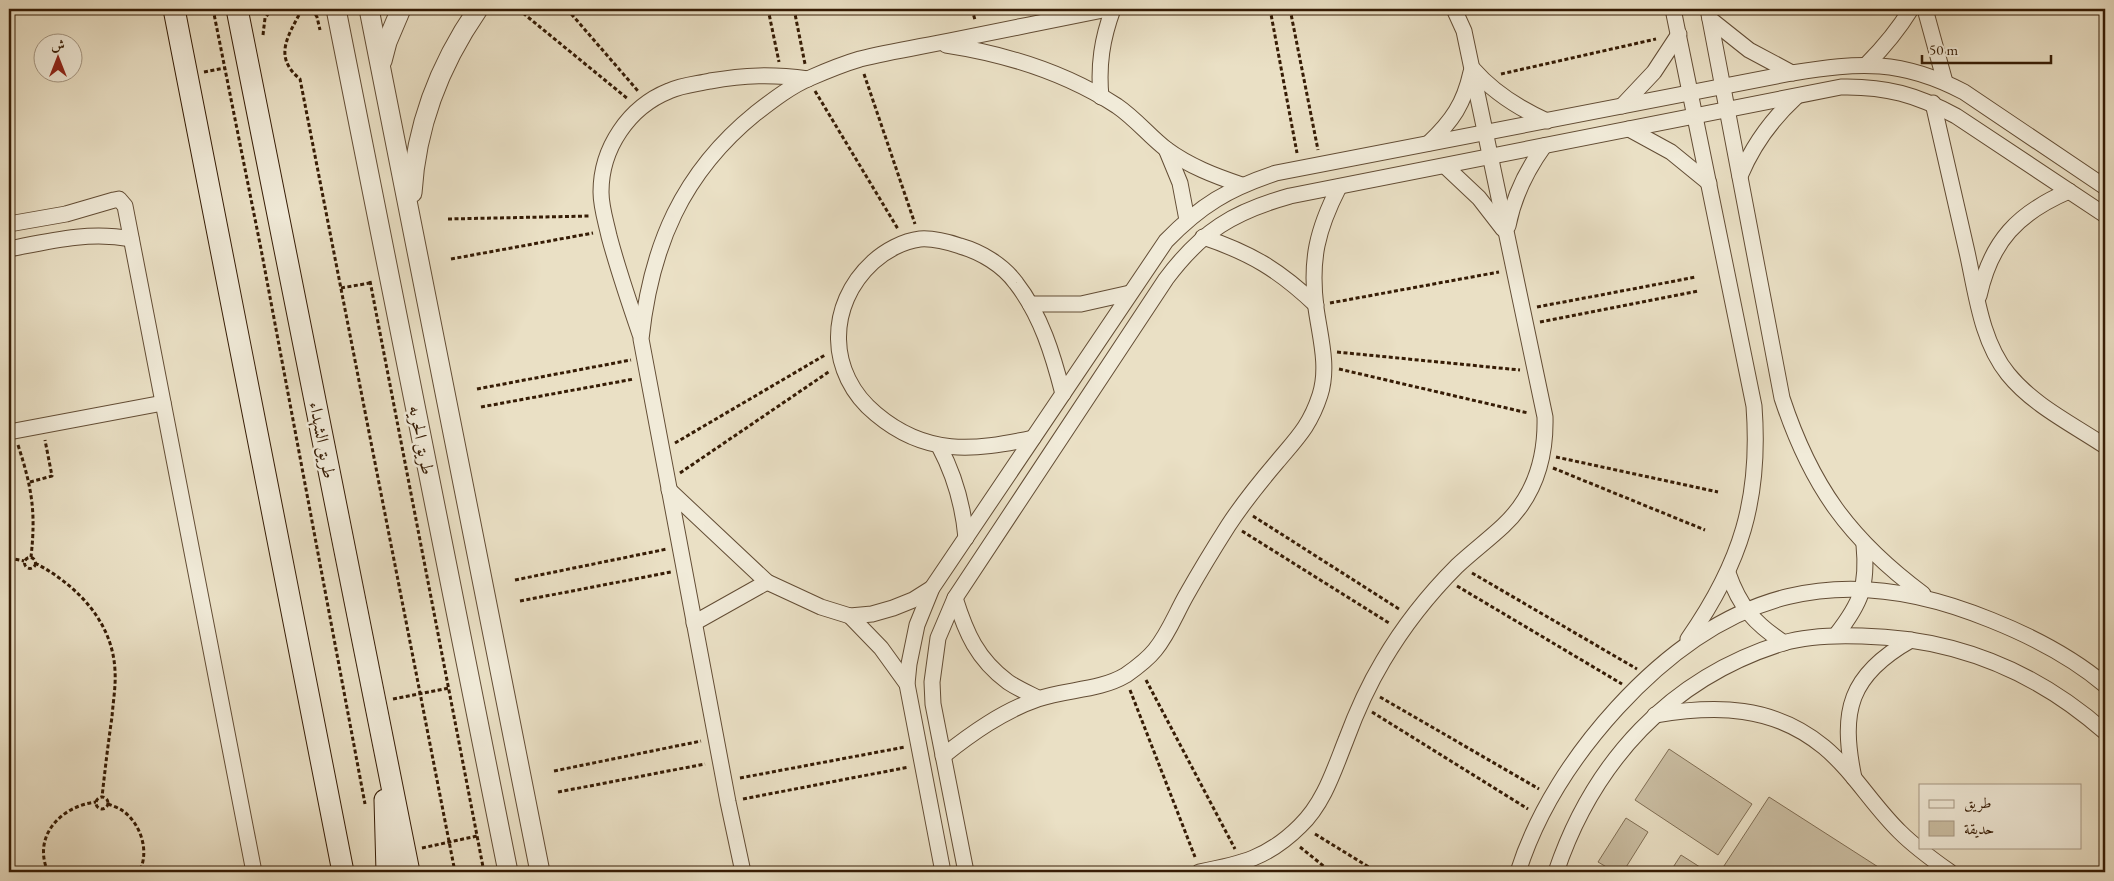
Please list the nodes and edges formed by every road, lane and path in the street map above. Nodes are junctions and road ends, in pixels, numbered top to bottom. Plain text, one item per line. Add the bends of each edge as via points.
1 (174, 9) edge
2 (213, 9) edge
3 (302, 9) edge
4 (312, 9) edge
5 (336, 9) edge
6 (369, 9) edge
7 (401, 9) edge
8 (478, 9) edge
9 (518, 9) edge
10 (567, 9) edge
11 (768, 9) edge
12 (794, 9) edge
13 (1108, 9) edge
14 (1113, 9) edge
15 (1270, 9) edge
16 (1290, 9) edge
17 (1454, 9) edge
18 (1673, 9) edge
19 (1911, 9) edge
20 (1925, 9) edge
21 (241, 14) edge
22 (1709, 14) edge
23 (1679, 34) junction
24 (321, 36) dead end
25 (937, 44) junction
26 (858, 60) junction
27 (381, 64) junction
28 (1867, 64) junction
29 (224, 68) junction
30 (1792, 73) junction
31 (196, 74) dead end
32 (1477, 74) junction
33 (781, 75) junction
34 (808, 79) junction
35 (1944, 82) junction
36 (1723, 87) junction
37 (1690, 93) junction
38 (1101, 96) junction
39 (1797, 96) junction
40 (1933, 103) junction
41 (644, 105) junction
42 (1622, 106) junction
43 (1727, 109) junction
44 (1695, 116) junction
45 (1547, 121) junction
46 (1629, 129) junction
47 (1486, 132) junction
48 (1429, 144) junction
49 (1544, 146) junction
50 (1165, 148) junction
51 (1491, 157) junction
52 (1321, 164) junction
53 (1445, 166) junction
54 (1300, 169) junction
55 (1740, 176) junction
56 (1708, 183) junction
57 (1242, 184) junction
58 (1339, 187) junction
59 (2105, 187) edge
60 (2069, 191) junction
61 (2105, 215) edge
62 (410, 217) junction
63 (448, 219) dead end
64 (1187, 220) junction
65 (606, 223) junction
66 (9, 224) edge
67 (1507, 235) junction
68 (1203, 237) junction
69 (131, 239) junction
70 (913, 241) junction
71 (9, 249) edge
72 (451, 259) dead end
73 (1514, 270) junction
74 (369, 274) dead end
75 (1696, 277) dead end
76 (370, 282) junction
77 (341, 288) junction
78 (1698, 290) dead end
79 (1130, 293) junction
80 (1978, 300) junction
81 (1030, 304) junction
82 (1316, 305) junction
83 (1523, 309) junction
84 (1526, 325) junction
85 (641, 339) junction
86 (838, 348) junction
87 (644, 358) junction
88 (1323, 358) junction
89 (841, 364) junction
90 (1536, 371) junction
91 (647, 376) junction
92 (477, 389) dead end
93 (1062, 394) junction
94 (164, 403) junction
95 (481, 407) dead end
96 (1545, 417) junction
97 (43, 425) junction
98 (11, 431) edge
99 (1033, 438) junction
100 (940, 446) junction
101 (2105, 446) edge
102 (661, 452) junction
103 (1542, 459) junction
104 (30, 482) junction
105 (668, 486) junction
106 (1718, 492) dead end
107 (1241, 508) junction
108 (1230, 524) junction
109 (1705, 530) dead end
110 (966, 538) junction
111 (1864, 545) junction
112 (680, 547) junction
113 (31, 557) junction
114 (9, 558) edge
115 (24, 560) junction
116 (36, 563) junction
117 (1458, 565) junction
118 (684, 569) junction
119 (1728, 572) junction
120 (1445, 579) junction
121 (515, 580) dead end
122 (767, 582) junction
123 (932, 588) junction
124 (1864, 589) junction
125 (955, 598) junction
126 (1928, 598) junction
127 (520, 601) dead end
128 (1746, 611) junction
129 (850, 616) junction
130 (1413, 618) junction
131 (694, 623) junction
132 (1403, 631) junction
133 (1836, 635) junction
134 (1911, 640) junction
135 (1784, 643) junction
136 (1683, 646) junction
137 (1138, 666) junction
138 (1649, 675) junction
139 (1124, 676) junction
140 (906, 684) junction
141 (2105, 686) edge
142 (449, 688) junction
143 (1368, 690) junction
144 (1633, 691) junction
145 (420, 694) junction
146 (1038, 698) junction
147 (392, 699) dead end
148 (1361, 705) junction
149 (1654, 715) junction
150 (2105, 732) edge
151 (716, 738) junction
152 (918, 744) junction
153 (943, 756) junction
154 (720, 761) junction
155 (922, 765) junction
156 (554, 771) dead end
157 (1854, 778) junction
158 (724, 781) junction
159 (392, 787) junction
160 (558, 792) dead end
161 (102, 797) junction
162 (1552, 797) junction
163 (96, 802) junction
164 (728, 802) junction
165 (108, 804) junction
166 (366, 810) dead end
167 (1542, 817) junction
168 (1301, 825) junction
169 (478, 836) junction
170 (1288, 837) junction
171 (450, 842) junction
172 (422, 848) dead end
173 (1242, 863) junction
174 (968, 870) edge
175 (942, 871) edge
176 (48, 872) edge
177 (139, 872) edge
178 (254, 872) edge
179 (343, 872) edge
180 (387, 872) edge
181 (409, 872) edge
182 (455, 872) edge
183 (484, 872) edge
184 (508, 872) edge
185 (540, 872) edge
186 (743, 872) edge
187 (1200, 872) edge
188 (1331, 872) edge
189 (1377, 872) edge
190 (1518, 872) edge
191 (1556, 872) edge
192 (1950, 872) edge

1 - 179 main road
2 - 29 path
3 - 77 path via 285,44 284,54 286,64 300,80
4 - 24 path via 318,17
5 - 184 street, طريق الحريه
6 - 27 street, طريق الحريه
7 - 27 street
8 - 62 street via 444,66 430,102 419,139
9 - 41 path
10 - 41 path
11 - 33 path
12 - 34 path
13 - 25 street
14 - 38 street via 1100,51
15 - 54 path
16 - 52 path
17 - 32 street
18 - 23 street
19 - 28 street
20 - 35 street
21 - 159 main road, طريق الشهداء
22 - 30 street via 1749,50
22 - 36 street
23 - 32 path
23 - 37 street
23 - 42 street via 1654,72
25 - 26 street
25 - 38 street via 1022,62
26 - 34 street
26 - 70 path
27 - 62 street, طريق الحريه
28 - 30 street
28 - 35 street via 1907,69
29 - 31 path
29 - 166 path
30 - 36 street
32 - 45 street via 1511,104
32 - 47 street
32 - 48 street via 1458,110
33 - 34 street
33 - 41 street via 746,75 694,84 670,90
34 - 70 path
34 - 85 street via 773,100 742,125 713,154 689,186 655,260
35 - 59 street via 1964,92
36 - 37 street
36 - 43 street
37 - 42 street
37 - 44 street
38 - 50 street via 1135,120
39 - 40 street via 1841,87 1864,87 1903,93
39 - 43 street
39 - 55 street via 1763,132
40 - 60 street
40 - 80 street
41 - 65 street via 623,125 606,160 600,192
42 - 45 street
43 - 44 street
43 - 55 street
44 - 46 street
44 - 56 street
45 - 47 street
46 - 49 street
46 - 56 street via 1671,152
47 - 48 street
47 - 51 street
48 - 52 street
49 - 51 street
49 - 67 street via 1519,188
50 - 57 street via 1202,170
50 - 64 street via 1180,183
51 - 53 street
51 - 67 street
52 - 54 street
53 - 58 street
53 - 67 street via 1478,198
54 - 57 street
55 - 111 street via 1782,398 1791,425 1814,476
56 - 119 street via 1754,406 1756,435 1749,510
57 - 64 street
58 - 68 street via 1259,205 1230,218
58 - 82 street via 1325,214 1316,244 1313,275
60 - 61 street
60 - 80 street via 2046,201 2007,232 1993,253
62 - 185 street, طريق الحريه
63 - 65 path
64 - 79 street via 1166,241
65 - 72 path
65 - 85 street
66 - 69 street via 66,214 119,199 125,206
67 - 73 street
68 - 82 street via 1265,263
68 - 125 street via 1166,279
69 - 71 street via 91,235
69 - 94 street
70 - 81 street via 947,241 981,254 1016,282
70 - 86 street via 882,255 862,273 847,295 839,321
73 - 82 path
73 - 83 street
74 - 76 path
75 - 83 path
76 - 77 path
76 - 142 path
77 - 145 path
78 - 84 path
79 - 81 street via 1081,304
79 - 93 street
80 - 101 street via 1988,340 2007,373 2034,399
81 - 93 street via 1050,348
82 - 88 street
83 - 84 street
84 - 90 street
85 - 87 street
86 - 89 street
86 - 102 path
87 - 91 street
87 - 92 path
88 - 90 path
88 - 96 path
88 - 107 street via 1322,389 1303,432
89 - 100 street via 853,388 890,426
89 - 105 path
90 - 96 street
91 - 95 path
91 - 102 street
93 - 99 street
94 - 97 street
94 - 178 street
96 - 103 street
97 - 98 street
97 - 104 path via 52,476
98 - 104 path
99 - 100 street via 986,446
99 - 110 street
100 - 110 street via 958,490
102 - 105 street
103 - 106 path
103 - 109 path
103 - 117 street via 1520,508
104 - 113 path via 34,520
105 - 112 street
105 - 122 street
107 - 108 street
107 - 130 path
108 - 132 path
108 - 137 street via 1166,634
110 - 123 street
111 - 124 street
111 - 126 street
112 - 118 street
112 - 121 path
113 - 115 path
113 - 116 path
114 - 115 path
115 - 116 path via 27,568
116 - 161 path via 75,588 103,626 112,648 116,671
117 - 120 street
117 - 138 path
118 - 127 path
118 - 131 street
119 - 128 street via 1734,592
119 - 136 street
120 - 130 street
120 - 144 path
122 - 129 street via 794,596
122 - 131 street
123 - 129 street via 893,608
123 - 140 street via 917,626
124 - 126 street
124 - 128 street via 1803,593
124 - 133 street via 1853,613
125 - 146 street via 965,630 983,659 1008,682
125 - 153 street via 938,638 932,682
126 - 141 street via 2020,632 2063,655
128 - 135 street via 1762,629
128 - 136 street
129 - 140 street via 885,654
130 - 132 street
131 - 151 street
132 - 143 street
133 - 134 street
133 - 135 street
134 - 150 street via 1983,657 2018,672 2082,711
134 - 157 street via 1874,666 1852,704 1848,746
135 - 149 street via 1735,662 1692,686
136 - 138 street
137 - 139 street
137 - 173 path
138 - 144 street
139 - 146 street via 1106,684
139 - 187 path
140 - 152 street
142 - 145 path
142 - 169 path
143 - 148 street
143 - 162 path
144 - 162 street via 1588,744
145 - 147 path
145 - 171 path
146 - 153 street via 988,723
148 - 167 path
148 - 168 street via 1332,778 1316,808
149 - 157 street via 1705,708 1756,713 1803,733 1824,747
149 - 191 street via 1619,752 1590,794 1567,840
151 - 154 street
151 - 156 path
152 - 155 street
152 - 158 path
153 - 174 street
154 - 158 street
154 - 160 path
155 - 164 path
155 - 175 street
157 - 192 street via 1899,832
158 - 164 street
159 - 180 main road via 385,806
159 - 181 main road, طريق الشهداء
161 - 163 path
161 - 165 path via 108,800
162 - 167 street
163 - 165 path via 101,809
163 - 176 path via 73,807 54,823 45,844
164 - 186 street
165 - 177 path via 123,811 142,837 144,853
167 - 190 street
168 - 170 street
168 - 189 path
169 - 171 path
169 - 183 path
170 - 173 street
170 - 188 path
171 - 172 path
171 - 182 path
173 - 187 street

